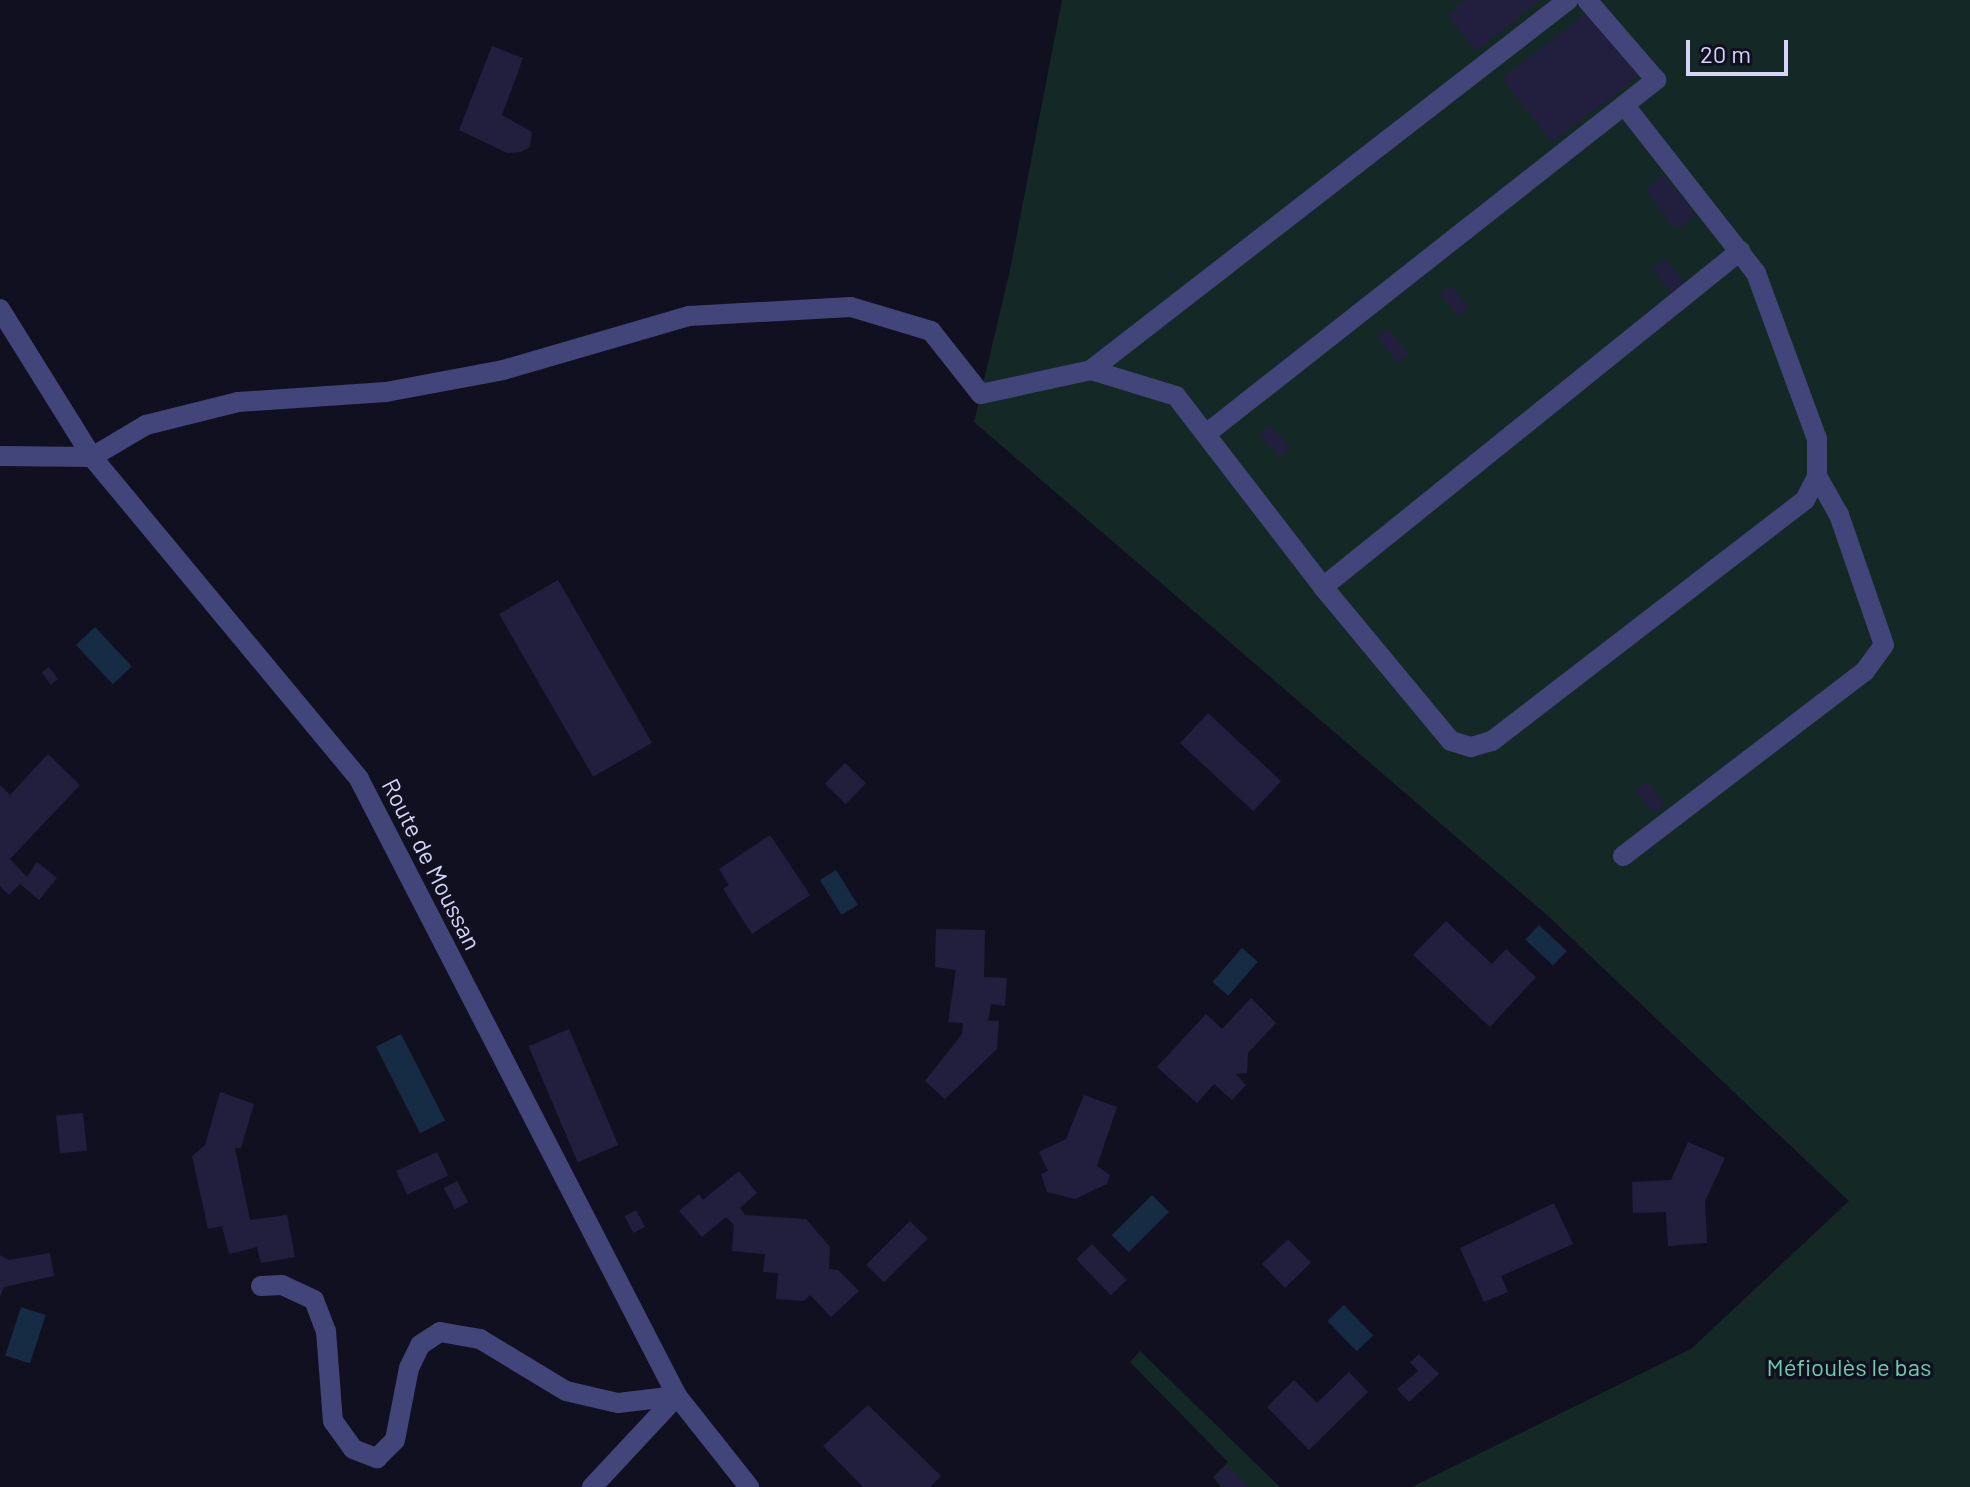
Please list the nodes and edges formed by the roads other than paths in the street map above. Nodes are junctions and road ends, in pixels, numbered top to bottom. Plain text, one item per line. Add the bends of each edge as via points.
1 (1568, 0) edge
2 (1587, 0) edge
3 (1626, 107) junction
4 (1740, 251) junction
5 (0, 309) edge
6 (1091, 370) junction
7 (1206, 434) junction
8 (0, 456) edge
9 (92, 457) junction
10 (1817, 476) junction
11 (1323, 587) junction
12 (1623, 856) dead end
13 (261, 1286) dead end
14 (677, 1396) junction
15 (592, 1487) edge
16 (749, 1487) edge

1 - 6 street
2 - 3 street via 1656,80
3 - 4 street
3 - 7 street
4 - 10 street via 1756,273 1817,439
4 - 11 street
5 - 9 street, Route de Moussan
6 - 7 street via 1176,396
6 - 9 street via 981,394 931,331 851,307 689,316 503,370 386,392 238,402 146,425
7 - 11 street
8 - 9 street
9 - 14 street, Route de Moussan via 359,779
10 - 11 street via 1805,500 1492,741 1471,747 1451,741
10 - 12 street via 1839,515 1884,645 1865,671
13 - 14 street via 282,1285 314,1300 326,1331 333,1421 353,1449 377,1458 395,1440 409,1368 420,1345 440,1332 480,1339 566,1391 618,1403
14 - 15 street
14 - 16 street, Route de Moussan

